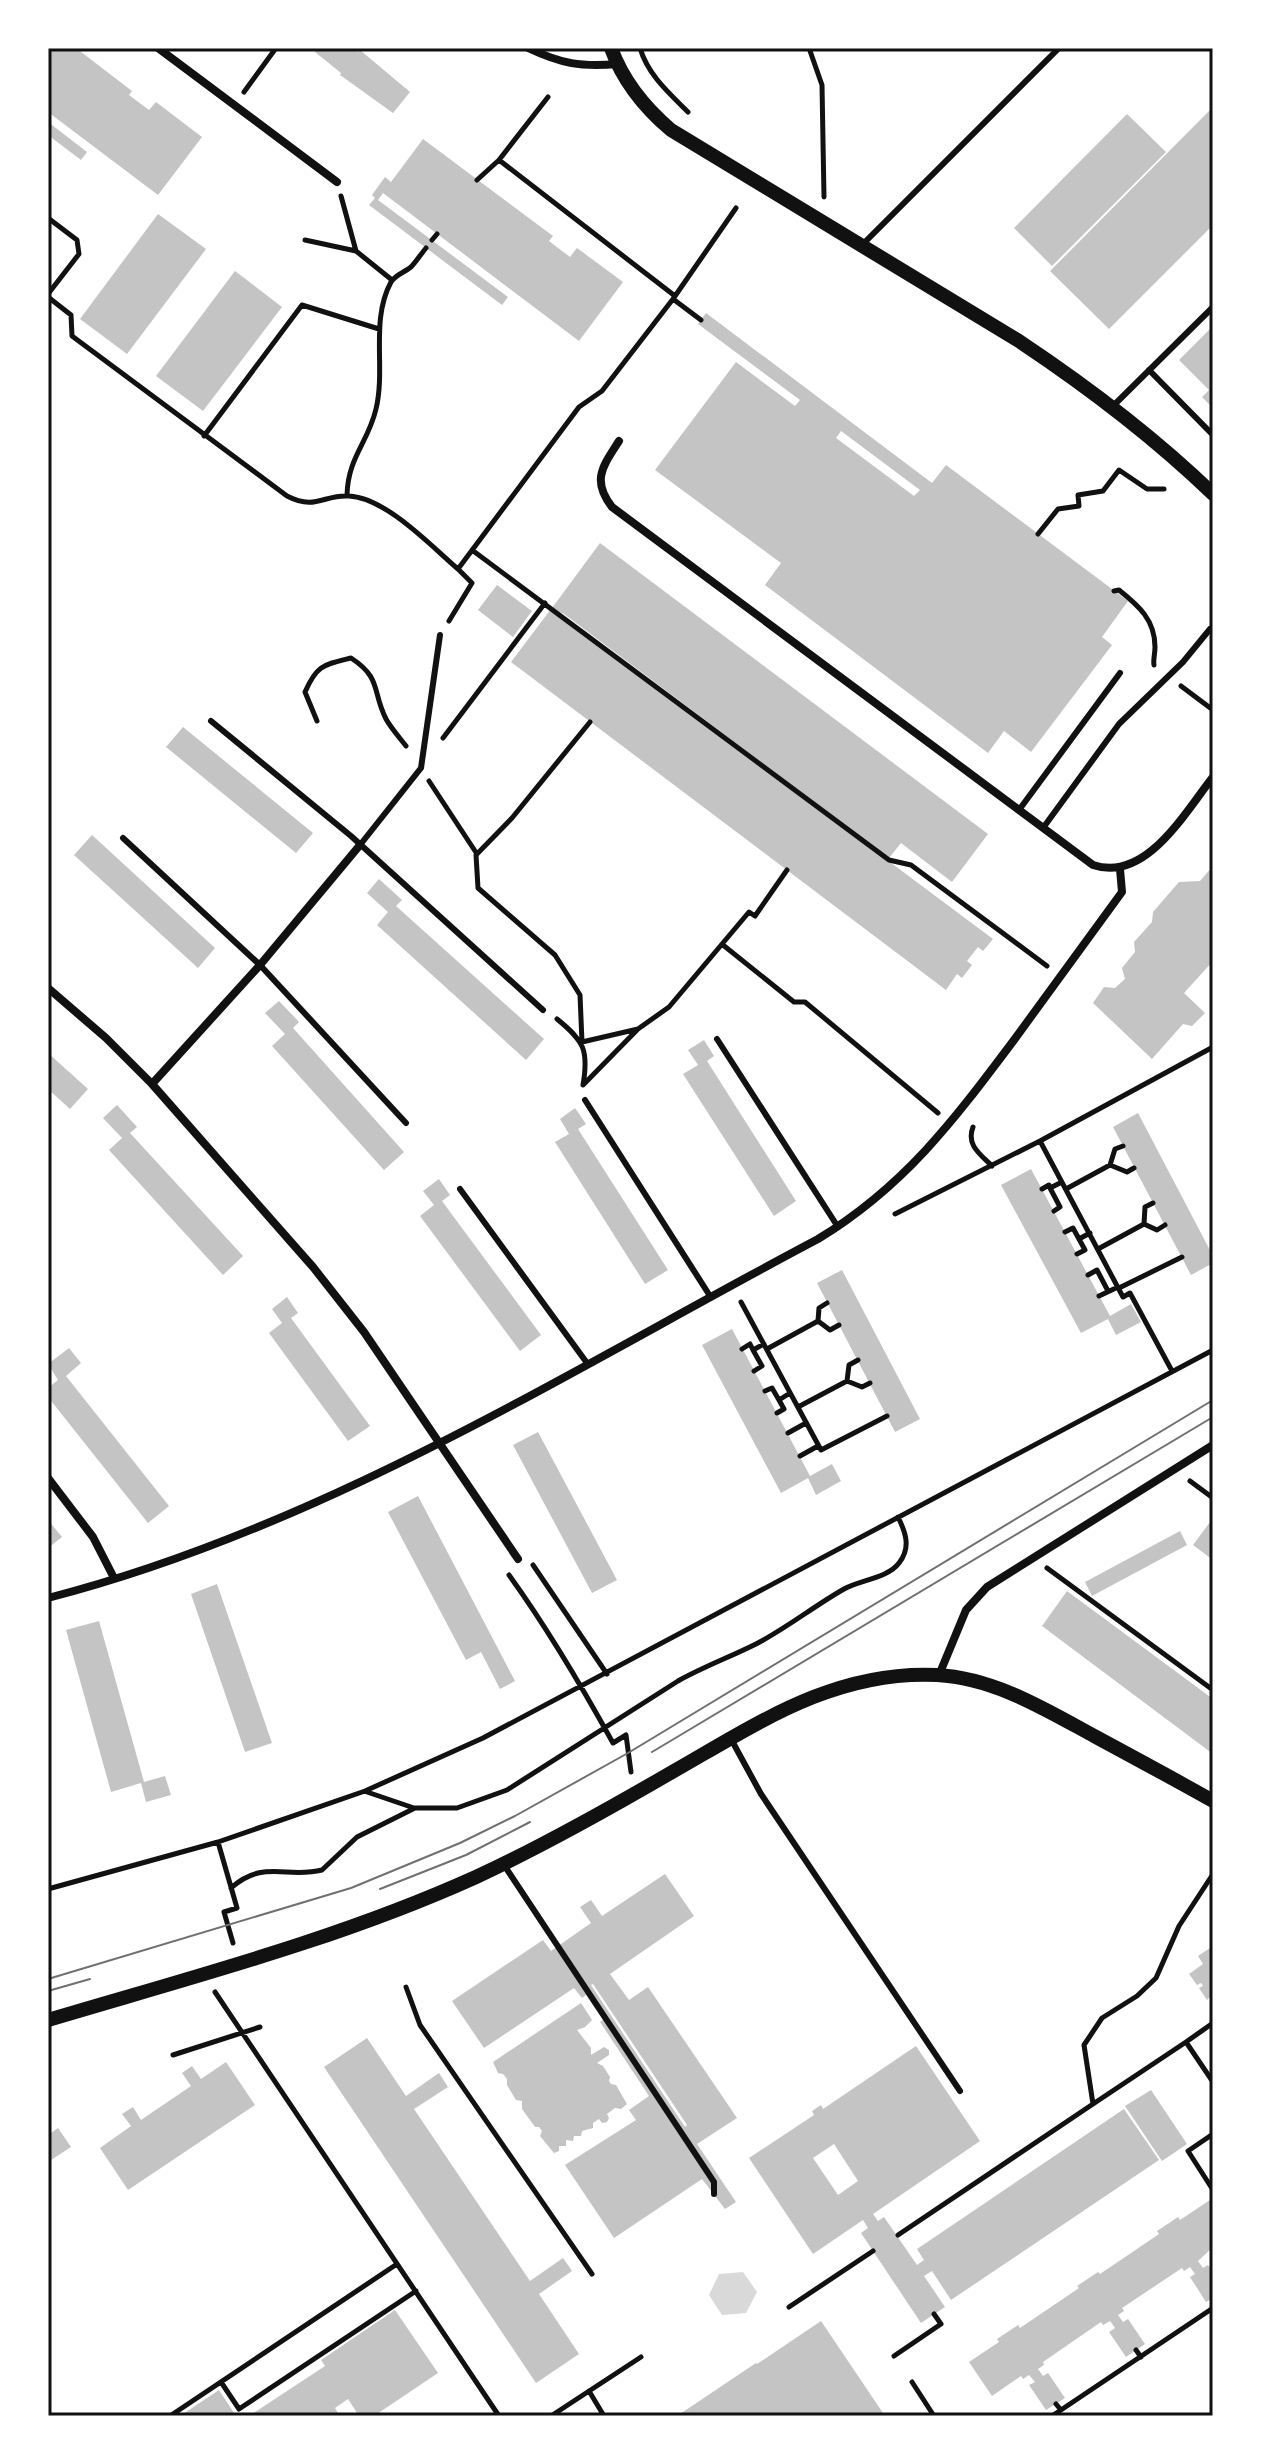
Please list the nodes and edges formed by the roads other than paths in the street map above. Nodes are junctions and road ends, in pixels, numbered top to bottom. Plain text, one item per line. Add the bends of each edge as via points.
1 (158, 48) edge
2 (528, 48) edge
3 (611, 48) edge
4 (1059, 48) edge
5 (618, 64) junction
6 (337, 182) road end
7 (861, 246) junction
8 (1213, 307) edge
9 (1149, 370) junction
10 (1112, 406) junction
11 (1213, 435) edge
12 (619, 441) dead end
13 (1213, 494) edge
14 (1210, 629) dead end
15 (440, 635) road end
16 (1120, 673) dead end
17 (211, 721) dead end
18 (1213, 777) edge
19 (1019, 810) junction
20 (1043, 828) junction
21 (123, 838) dead end
22 (360, 845) junction
23 (1120, 869) junction
24 (260, 965) junction
25 (48, 988) edge
26 (543, 1010) road end
27 (717, 1039) dead end
28 (152, 1084) junction
29 (585, 1100) road end
30 (406, 1123) dead end
31 (460, 1189) dead end
32 (838, 1227) junction
33 (710, 1296) junction
34 (587, 1363) junction
35 (440, 1442) junction
36 (1213, 1445) edge
37 (48, 1478) edge
38 (518, 1559) road end
39 (114, 1578) junction
40 (48, 1598) edge
41 (939, 1675) junction
42 (731, 1739) junction
43 (1213, 1801) edge
44 (503, 1863) junction
45 (48, 2020) edge
46 (960, 2091) dead end
47 (714, 2194) dead end

1 - 6 street
2 - 5 street via 575,66
3 - 5 street
4 - 7 lane
5 - 7 street via 642,103 671,130
7 - 10 street via 1019,341
8 - 9 lane
9 - 10 lane
9 - 11 lane
10 - 13 street
12 - 19 street via 600,476 612,507
14 - 20 lane via 1119,724
15 - 22 lane via 421,768
16 - 19 lane
17 - 22 lane
18 - 23 street via 1156,847
19 - 20 street
20 - 23 street via 1093,865
21 - 24 lane
22 - 24 street
22 - 26 lane
23 - 32 street via 1122,892 950,1123 905,1174
24 - 28 street
24 - 30 lane
25 - 28 street
27 - 32 lane
28 - 35 street via 313,1267
29 - 33 lane
31 - 34 lane
32 - 33 street
33 - 34 street
34 - 35 street
35 - 38 street
35 - 39 street via 304,1509
36 - 41 street via 987,1587 958,1626
37 - 39 street via 93,1537
39 - 40 street
41 - 42 street via 888,1677 837,1688 802,1700
41 - 43 street via 990,1686 1035,1704
42 - 44 street
42 - 46 lane via 761,1794
44 - 45 street via 324,1937
44 - 47 lane via 714,2182

